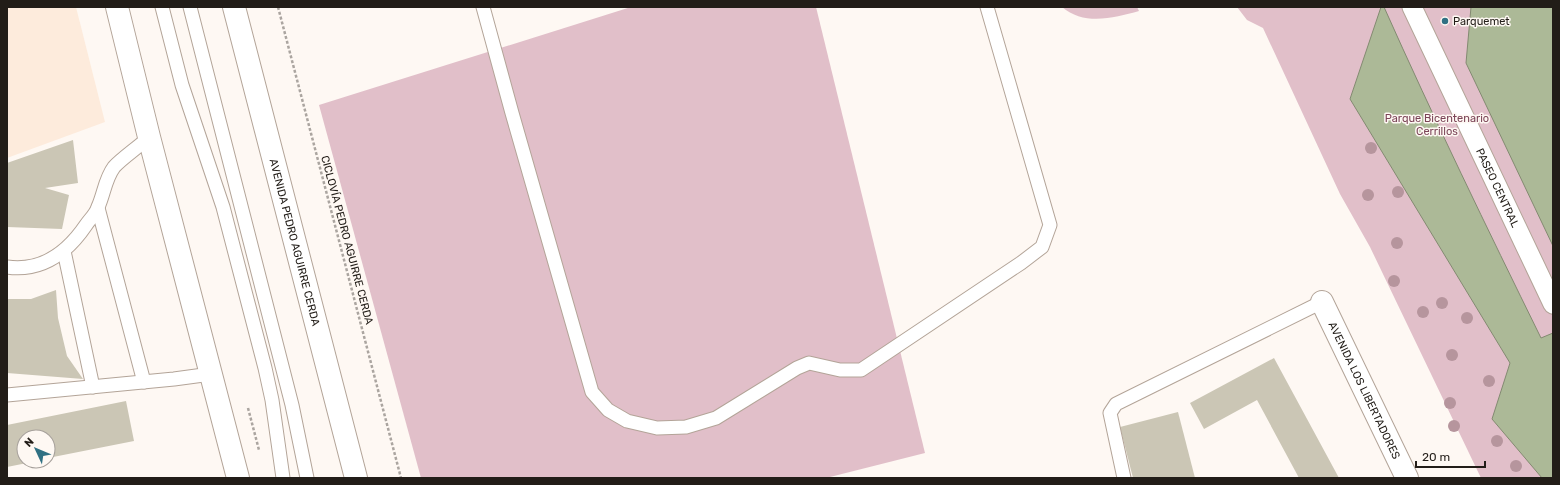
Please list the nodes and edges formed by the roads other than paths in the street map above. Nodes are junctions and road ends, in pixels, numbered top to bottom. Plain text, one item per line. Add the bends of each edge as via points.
1 (117, 7) edge
2 (162, 7) edge
3 (190, 7) edge
4 (234, 7) edge
5 (483, 7) edge
6 (987, 7) edge
7 (1412, 7) edge
8 (149, 137) junction
9 (98, 208) junction
10 (64, 251) junction
11 (7, 267) edge
12 (1322, 302) joint
13 (1553, 304) edge
14 (211, 374) junction
15 (144, 382) junction
16 (93, 387) junction
17 (7, 395) edge
18 (238, 478) edge
19 (283, 478) edge
20 (307, 478) edge
21 (356, 478) edge
22 (1124, 478) edge
23 (1407, 478) edge

1 - 8 main road
2 - 19 lane via 182,85 223,207 265,368
3 - 20 lane via 290,397
4 - 21 main road, AVENIDA PEDRO AGUIRRE CERDA
5 - 6 lane via 592,392 608,410 627,421 657,428 686,427 716,418 797,368 809,364 840,370 861,370 1042,247 1050,225
7 - 13 street, PASEO CENTRAL
8 - 9 lane via 115,167 108,178
8 - 14 main road
9 - 10 lane via 80,234
9 - 15 lane
10 - 11 lane via 39,266
10 - 16 lane
12 - 22 lane via 1116,404 1110,414
12 - 23 main road, AVENIDA LOS LIBERTADORES
14 - 15 lane
14 - 18 main road
15 - 16 lane
16 - 17 lane

